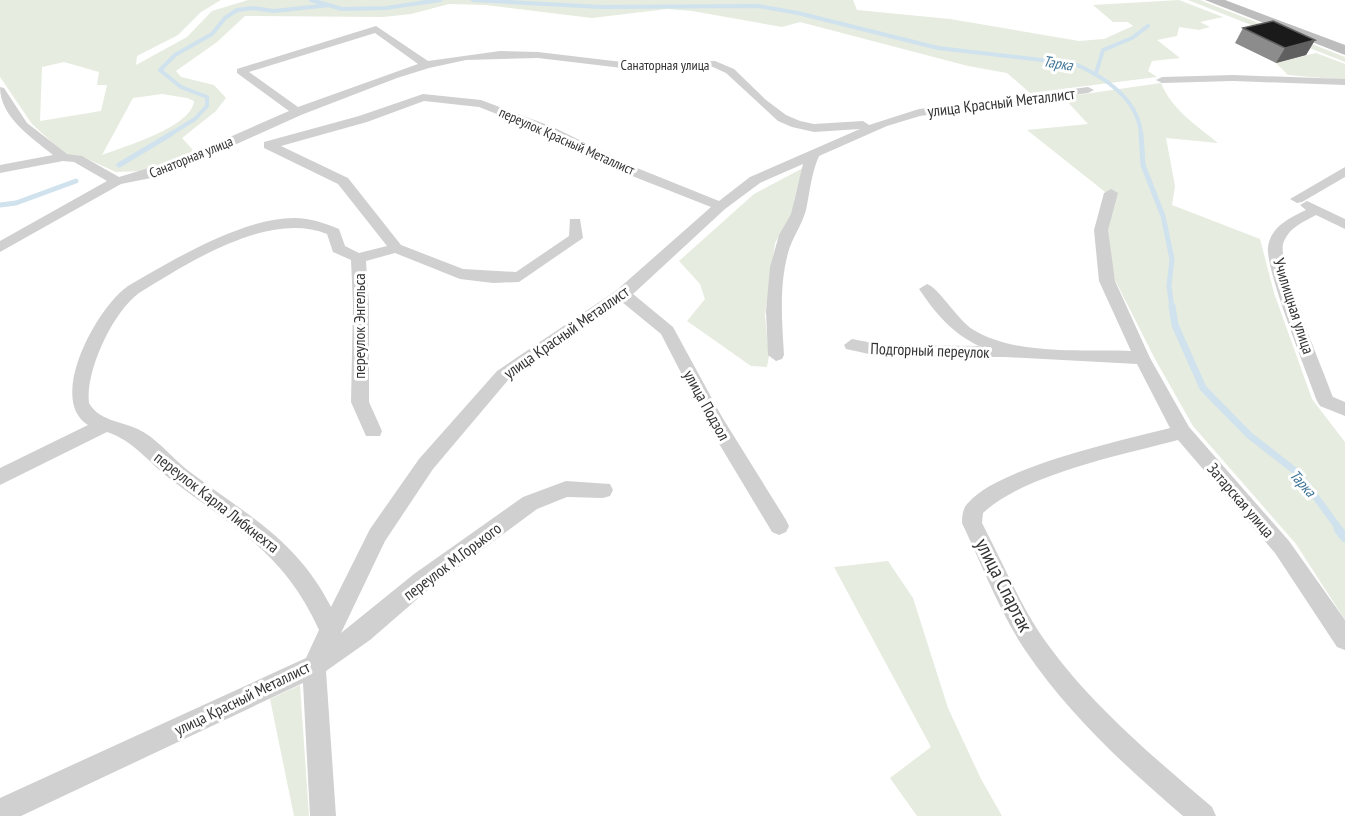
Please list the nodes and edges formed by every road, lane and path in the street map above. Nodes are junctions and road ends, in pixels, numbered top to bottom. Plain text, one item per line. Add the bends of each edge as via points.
1 (1212, 0) edge
2 (1345, 50) edge
3 (426, 65) junction
4 (1162, 80) dead end
5 (1345, 82) edge
6 (0, 90) edge
7 (1088, 90) dead end
8 (297, 112) junction
9 (884, 123) junction
10 (237, 139) junction
11 (272, 146) junction
12 (815, 152) junction
13 (63, 158) junction
14 (0, 169) edge
15 (1345, 171) edge
16 (117, 181) junction
17 (1111, 193) dead end
18 (720, 206) junction
19 (1316, 210) junction
20 (575, 222) dead end
21 (1345, 225) edge
22 (0, 247) edge
23 (396, 248) junction
24 (358, 258) junction
25 (927, 289) dead end
26 (623, 294) junction
27 (852, 345) dead end
28 (1008, 352) junction
29 (776, 355) dead end
30 (1142, 358) junction
31 (1345, 409) edge
32 (105, 425) junction
33 (373, 431) dead end
34 (1182, 432) junction
35 (0, 477) edge
36 (603, 490) dead end
37 (779, 526) dead end
38 (330, 629) junction
39 (1345, 639) edge
40 (314, 666) junction
41 (0, 812) edge
42 (323, 816) edge
43 (1203, 816) edge

1 - 2 main road
3 - 8 street, Санаторная улица
3 - 8 street via 376,28 241,71
3 - 9 street, Санаторная улица via 500,54 639,67 715,64 730,71 782,118 796,124 840,128
4 - 5 street
6 - 13 street via 23,125
7 - 9 street, улица Красный Металлист via 919,112
8 - 10 street, Санаторная улица
9 - 12 street, улица Красный Металлист
10 - 11 street
10 - 16 street, Санаторная улица via 188,161
11 - 18 street, переулок Красный Металлист via 423,97 481,104 549,130 627,170
11 - 23 street via 343,181
12 - 18 street, улица Красный Металлист via 755,180
12 - 29 street via 809,161 799,210 784,240 777,274 772,314
13 - 14 street
13 - 16 street via 77,159
15 - 19 street via 1297,200
16 - 22 street, Санаторная улица
17 - 30 street, Затарская улица via 1101,230 1107,281
18 - 26 street, улица Красный Металлист
19 - 21 street
19 - 31 street, Училищная улица via 1284,227 1275,247 1283,282 1326,401
20 - 23 street via 576,238 519,277 460,274
23 - 24 street, переулок Энгельса
24 - 32 street, переулок Карла Либкнехта via 338,249 334,232 325,227 288,222 214,245 125,296 82,370 79,402 90,418
24 - 33 street, переулок Энгельса via 360,402
25 - 28 street via 945,314 966,333
26 - 37 street, улица Подзол via 666,331 715,422
26 - 38 street, улица Красный Металлист via 495,384 426,464 377,535
27 - 28 street, Подгорный переулок via 883,351
28 - 30 street
30 - 34 street, Затарская улица
32 - 35 street
32 - 38 street, переулок Карла Либкнехта via 127,430 141,439 170,469 282,553 316,600
34 - 39 street, Затарская улица via 1282,547
34 - 43 street, улица Спартак via 1085,456 994,493 974,509 972,523 1032,640 1072,694 1131,755
36 - 40 street, переулок М.Горького via 566,489 530,503
38 - 40 street, улица Красный Металлист
40 - 41 street, улица Красный Металлист
40 - 42 street

